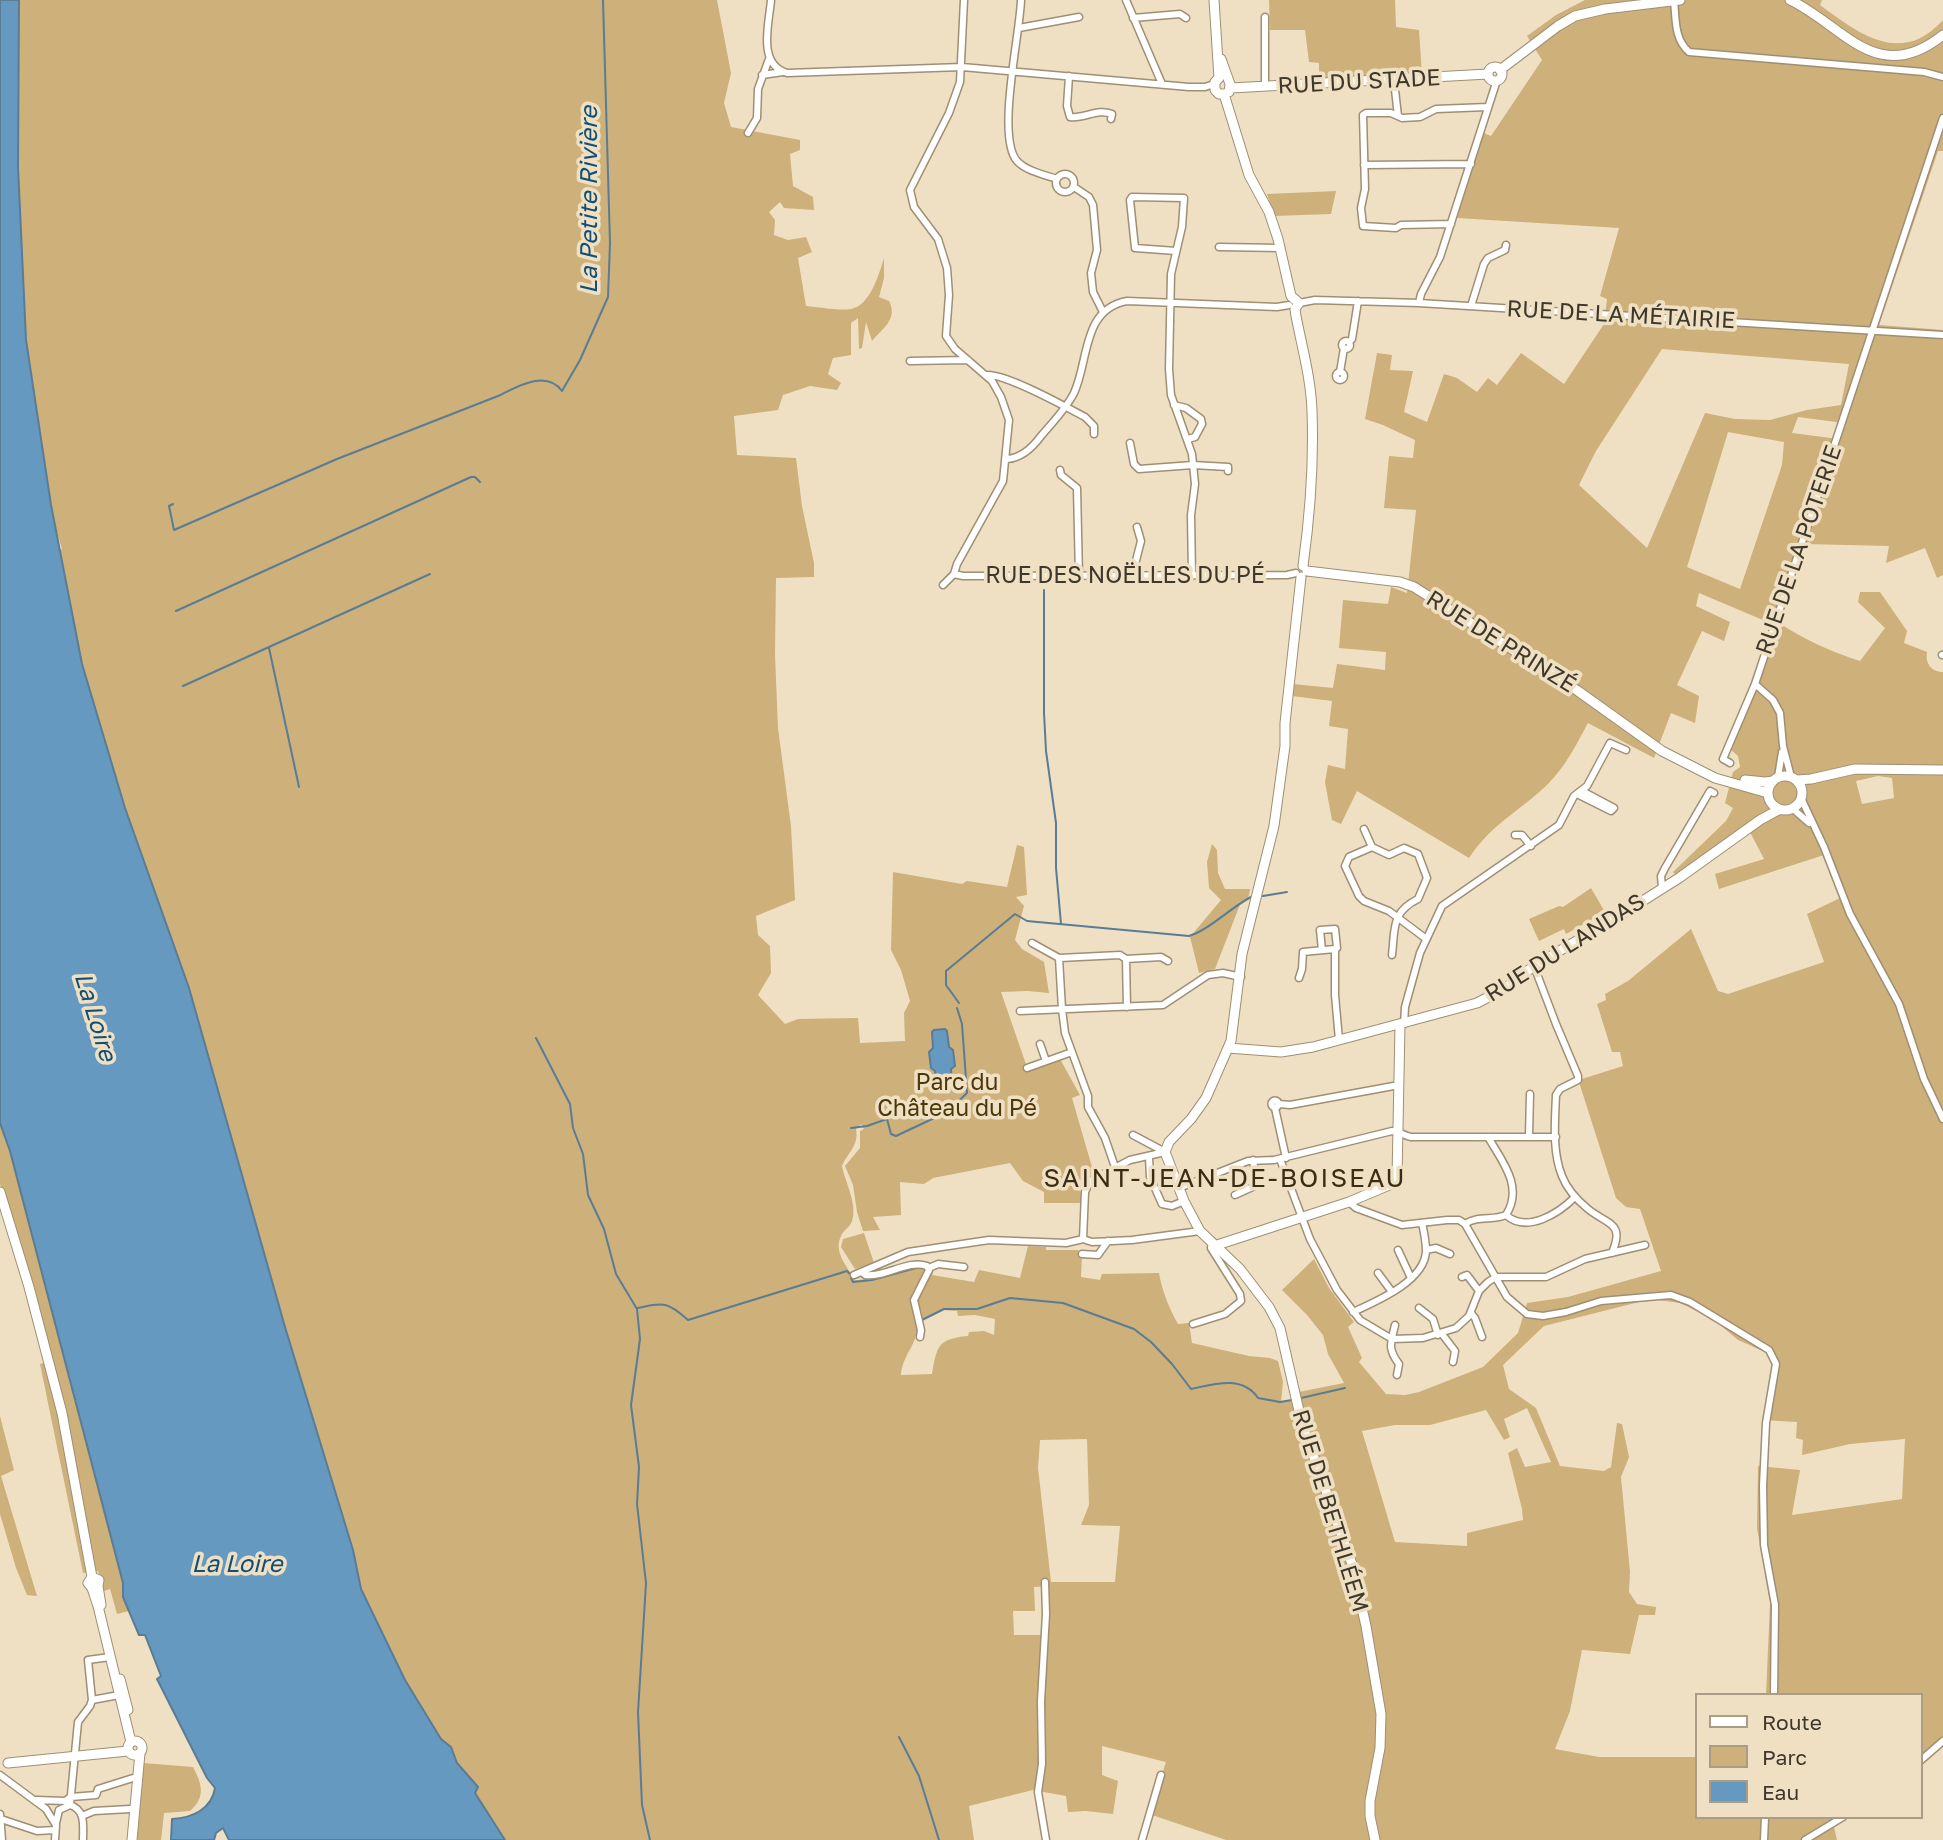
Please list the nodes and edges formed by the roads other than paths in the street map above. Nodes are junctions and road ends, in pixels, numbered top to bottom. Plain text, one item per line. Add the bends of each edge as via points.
1 (771, 0) edge
2 (964, 0) edge
3 (1021, 0) edge
4 (1126, 0) edge
5 (1214, 0) edge
6 (1676, 0) edge
7 (1790, 0) edge
8 (1079, 17) dead end
9 (1265, 17) dead end
10 (1133, 18) junction
11 (1186, 18) dead end
12 (1019, 28) junction
13 (1943, 35) edge
14 (769, 59) junction
15 (962, 68) junction
16 (1500, 70) junction
17 (1011, 71) junction
18 (783, 72) junction
19 (1488, 74) junction
20 (762, 75) junction
21 (1069, 76) junction
22 (1943, 77) edge
23 (1497, 80) junction
24 (1394, 81) junction
25 (1162, 84) junction
26 (1220, 86) junction
27 (1265, 86) junction
28 (1488, 107) junction
29 (1398, 116) junction
30 (1943, 118) edge
31 (1111, 119) dead end
32 (748, 133) dead end
33 (1471, 164) junction
34 (1364, 165) junction
35 (1057, 179) junction
36 (1074, 187) junction
37 (1451, 224) junction
38 (1506, 245) dead end
39 (1219, 247) dead end
40 (1281, 248) junction
41 (1176, 251) junction
42 (1358, 301) junction
43 (1170, 302) junction
44 (1419, 303) junction
45 (1294, 304) junction
46 (1471, 306) junction
47 (1103, 312) junction
48 (1872, 330) junction
49 (1943, 335) edge
50 (968, 360) junction
51 (910, 361) dead end
52 (987, 375) junction
53 (1340, 388) dead end
54 (1174, 405) junction
55 (1065, 407) junction
56 (1094, 434) dead end
57 (1188, 439) junction
58 (1130, 443) dead end
59 (1007, 459) junction
60 (1193, 465) junction
61 (1060, 470) dead end
62 (1228, 471) dead end
63 (1137, 527) dead end
64 (1302, 572) junction
65 (954, 573) junction
66 (1132, 576) junction
67 (1192, 576) junction
68 (1079, 577) junction
69 (943, 585) dead end
70 (1755, 684) junction
71 (1783, 746) junction
72 (1626, 750) dead end
73 (1677, 759) junction
74 (1730, 763) dead end
75 (1943, 770) edge
76 (1826, 776) junction
77 (1794, 778) junction
78 (1776, 779) junction
79 (1579, 793) junction
80 (1714, 793) dead end
81 (1802, 795) junction
82 (1769, 797) junction
83 (1792, 808) junction
84 (1780, 809) junction
85 (1760, 820) junction
86 (1364, 829) dead end
87 (1818, 834) junction
88 (1515, 835) dead end
89 (1531, 846) junction
90 (1372, 847) junction
91 (1662, 887) junction
92 (1396, 916) junction
93 (1425, 938) junction
94 (1032, 943) dead end
95 (1335, 948) junction
96 (1322, 950) junction
97 (1392, 955) dead end
98 (1059, 958) junction
99 (1126, 958) junction
100 (1168, 961) dead end
101 (1534, 966) junction
102 (1241, 977) junction
103 (1299, 978) dead end
104 (1127, 1007) junction
105 (1062, 1009) junction
106 (1020, 1011) dead end
107 (1402, 1025) junction
108 (1339, 1040) junction
109 (1040, 1044) dead end
110 (1228, 1048) junction
111 (1072, 1052) junction
112 (1046, 1061) junction
113 (1027, 1068) dead end
114 (1399, 1085) junction
115 (1530, 1094) dead end
116 (1943, 1119) edge
117 (1399, 1132) junction
118 (1133, 1135) dead end
119 (1529, 1136) junction
120 (1488, 1137) junction
121 (1556, 1137) junction
122 (1165, 1152) junction
123 (1149, 1157) junction
124 (1283, 1158) junction
125 (1253, 1160) junction
126 (1115, 1167) junction
127 (1179, 1188) junction
128 (0, 1192) edge
129 (1235, 1195) dead end
130 (1575, 1197) junction
131 (1352, 1200) junction
132 (1184, 1201) junction
133 (1506, 1215) junction
134 (1301, 1217) junction
135 (1422, 1223) junction
136 (1465, 1224) junction
137 (1200, 1231) junction
138 (1083, 1240) junction
139 (1108, 1241) junction
140 (1214, 1243) junction
141 (1645, 1245) dead end
142 (1398, 1250) dead end
143 (1426, 1250) junction
144 (1612, 1253) junction
145 (1082, 1254) dead end
146 (1450, 1254) dead end
147 (964, 1267) dead end
148 (929, 1268) junction
149 (1378, 1273) dead end
150 (1462, 1277) dead end
151 (1496, 1277) junction
152 (1411, 1278) junction
153 (1479, 1291) junction
154 (1392, 1292) junction
155 (1419, 1308) dead end
156 (1353, 1312) junction
157 (1471, 1313) junction
158 (1193, 1324) dead end
159 (1395, 1325) dead end
160 (1440, 1334) junction
161 (919, 1337) dead end
162 (1482, 1337) dead end
163 (1392, 1339) junction
164 (1452, 1362) dead end
165 (1396, 1375) dead end
166 (1045, 1582) dead end
167 (95, 1587) junction
168 (110, 1657) junction
169 (1774, 1693) edge
170 (119, 1695) junction
171 (92, 1700) junction
172 (1943, 1741) edge
173 (134, 1748) junction
174 (75, 1755) junction
175 (1922, 1758) edge
176 (4, 1765) edge
177 (0, 1775) edge
178 (1161, 1775) dead end
179 (133, 1778) junction
180 (96, 1795) junction
181 (36, 1800) junction
182 (71, 1801) junction
183 (130, 1809) junction
184 (94, 1811) junction
185 (82, 1816) junction
186 (1, 1817) edge
187 (1765, 1819) edge
188 (1840, 1819) edge
189 (55, 1827) junction
190 (2, 1840) edge
191 (55, 1840) edge
192 (83, 1840) edge
193 (130, 1840) edge
194 (1046, 1840) edge
195 (1142, 1840) edge
196 (1375, 1840) edge
197 (1764, 1840) edge
198 (1805, 1840) edge

1 - 14 street
2 - 15 street
3 - 12 street
4 - 10 street
5 - 26 main road
6 - 16 main road via 1576,16
6 - 22 street via 1677,34 1689,52
7 - 13 main road via 1852,43 1882,54 1919,50
8 - 12 street
9 - 27 street
10 - 11 street via 1180,14
10 - 25 street
12 - 17 street
14 - 18 street
14 - 20 street
15 - 17 street
15 - 18 street
15 - 50 street via 949,113 910,190 910,199 938,239 947,268 946,336
16 - 19 main road via 1492,68
16 - 23 main road
17 - 21 street
17 - 35 street via 1011,152 1022,166
18 - 20 street
19 - 23 main road
19 - 24 main road, RUE DU STADE
20 - 32 street via 757,118
21 - 25 street
21 - 31 street via 1069,115 1079,118 1105,111 1112,114
23 - 28 street
24 - 27 main road, RUE DU STADE
24 - 29 street
25 - 26 street
26 - 27 main road, RUE DU STADE
26 - 40 main road via 1246,168
28 - 29 street
28 - 33 street
29 - 34 street via 1363,116
30 - 48 street, RUE DE LA POTERIE
33 - 34 street
33 - 37 street
34 - 37 street via 1363,226
35 - 36 street via 1068,174
35 - 36 street via 1062,192
36 - 47 street via 1093,205 1097,250 1091,273 1093,292
37 - 44 street
38 - 46 street via 1484,264
39 - 40 street
40 - 45 main road
41 - 41 street via 1135,248 1129,210 1132,197 1184,198
41 - 43 street
42 - 44 street, RUE DE LA MÉTAIRIE
42 - 45 street, RUE DE LA MÉTAIRIE
42 - 53 street
43 - 45 street, RUE DE LA MÉTAIRIE
43 - 47 street, RUE DE LA MÉTAIRIE via 1127,301
43 - 54 street via 1168,369
44 - 46 street, RUE DE LA MÉTAIRIE
45 - 64 main road via 1312,411 1309,524
46 - 48 street, RUE DE LA MÉTAIRIE
47 - 55 street
48 - 49 street, RUE DE LA MÉTAIRIE
48 - 70 street, RUE DE LA POTERIE
50 - 51 street
50 - 52 street
52 - 55 street
52 - 59 street via 1007,413
54 - 57 street
54 - 57 street via 1201,419 1195,437
55 - 56 street via 1086,417
55 - 59 street via 1035,445
57 - 60 street
58 - 60 street via 1139,469
59 - 65 street via 1003,481
60 - 62 street via 1228,467
60 - 67 street
61 - 68 street via 1077,488
63 - 66 street via 1140,541
64 - 67 street, RUE DES NOËLLES DU PÉ
64 - 73 main road, RUE DE PRINZÉ via 1414,587
64 - 102 main road via 1273,826 1242,954
65 - 68 street, RUE DES NOËLLES DU PÉ
65 - 69 street
66 - 67 street, RUE DES NOËLLES DU PÉ
66 - 68 street, RUE DES NOËLLES DU PÉ
70 - 71 street via 1777,706
70 - 74 street, RUE DE LA POTERIE via 1723,759
71 - 77 street
71 - 78 street
72 - 79 street via 1610,743
73 - 78 main road, RUE DE PRINZÉ via 1752,782
73 - 82 main road, RUE DE PRINZÉ
75 - 76 main road via 1856,769
76 - 77 main road
76 - 81 main road
77 - 78 main road
77 - 81 main road
78 - 82 main road
79 - 79 street via 1614,808 1611,811
79 - 89 street via 1559,825
80 - 91 street via 1710,791 1661,876
81 - 83 main road
81 - 87 street
82 - 84 main road
82 - 85 main road, RUE DU LANDAS
83 - 84 main road
83 - 87 street
84 - 85 main road, RUE DU LANDAS
85 - 91 main road, RUE DU LANDAS
86 - 90 street
87 - 116 street via 1850,914 1899,1004
88 - 89 street via 1522,835
89 - 93 street via 1442,906
90 - 92 street via 1349,857 1345,866 1359,896
90 - 92 street via 1389,855 1404,848 1418,855 1427,878 1418,899
91 - 101 main road, RUE DU LANDAS
92 - 93 street
92 - 97 street
93 - 107 street
94 - 98 street
95 - 96 street
95 - 96 street via 1335,929 1320,930
95 - 108 street
96 - 103 street via 1303,952
98 - 99 street
98 - 105 street
99 - 100 street
99 - 104 street
101 - 107 main road, RUE DU LANDAS via 1477,1003
101 - 121 street via 1578,1080 1556,1095
102 - 104 street via 1208,975 1163,1005
102 - 110 main road
104 - 105 street
105 - 106 street
105 - 111 street
107 - 108 main road, RUE DU LANDAS
107 - 114 main road
108 - 110 main road, RUE DU LANDAS via 1281,1052
109 - 112 street
110 - 122 main road via 1202,1103
111 - 112 street
111 - 126 street via 1088,1107
112 - 113 street
114 - 117 main road
114 - 124 street via 1277,1106
115 - 119 street
117 - 120 street via 1411,1137
117 - 124 street
117 - 131 main road via 1394,1183
118 - 122 street
119 - 120 street
119 - 121 street
120 - 133 street via 1512,1182
121 - 130 street via 1558,1166
122 - 123 street
122 - 127 main road
123 - 126 street
123 - 132 street via 1150,1177 1162,1204
124 - 125 street
124 - 134 street
125 - 127 street
125 - 129 street via 1257,1185
126 - 138 street via 1086,1185
127 - 132 main road
128 - 167 main road via 62,1413 92,1577 99,1580
130 - 133 street via 1542,1219 1518,1221
130 - 144 street via 1613,1225 1617,1237
131 - 134 main road
131 - 135 street via 1365,1212 1402,1225
132 - 137 main road
133 - 136 street
134 - 140 main road
134 - 156 street
135 - 136 street via 1459,1220
135 - 143 street
136 - 151 street
137 - 139 street
137 - 140 main road, RUE DE BETHLÉEM
138 - 139 street
138 - 148 street via 989,1240 937,1247 908,1252 858,1273 870,1276 923,1264
139 - 145 street via 1098,1255
140 - 158 street via 1211,1248 1241,1301 1225,1314
140 - 196 main road, RUE DE BETHLÉEM via 1276,1318 1302,1424 1352,1564 1381,1714 1370,1801
141 - 144 street
142 - 152 street
143 - 146 street via 1436,1248
143 - 152 street
144 - 151 street via 1585,1259 1546,1277
147 - 148 street via 938,1264
148 - 161 street via 914,1300
149 - 154 street
150 - 153 street via 1467,1275
151 - 153 street
151 - 169 street via 1512,1303 1531,1315 1566,1312 1601,1301 1680,1297 1774,1357 1763,1486 1764,1545 1775,1605
152 - 154 street
153 - 157 street
154 - 156 street
155 - 160 street via 1433,1319
156 - 163 street
157 - 160 street via 1457,1328
157 - 162 street
159 - 163 street
160 - 163 street
160 - 164 street via 1455,1351
163 - 165 street via 1391,1350 1399,1367
166 - 194 street via 1038,1792
167 - 168 main road
167 - 173 main road via 134,1733
168 - 170 main road
168 - 171 street via 88,1660
170 - 171 street
170 - 173 main road
171 - 174 street via 78,1723
172 - 175 street
173 - 174 main road
173 - 179 main road
173 - 193 main road
174 - 176 main road
174 - 182 street
177 - 181 street
178 - 195 street
179 - 180 street via 98,1789
179 - 183 main road
180 - 182 street
180 - 184 street
181 - 182 street
181 - 189 street via 53,1818
182 - 185 street
182 - 189 street via 59,1810
183 - 184 street
183 - 193 main road
184 - 185 street
185 - 192 street
186 - 189 street via 37,1830
186 - 190 street
187 - 197 street
188 - 198 street
189 - 191 street

